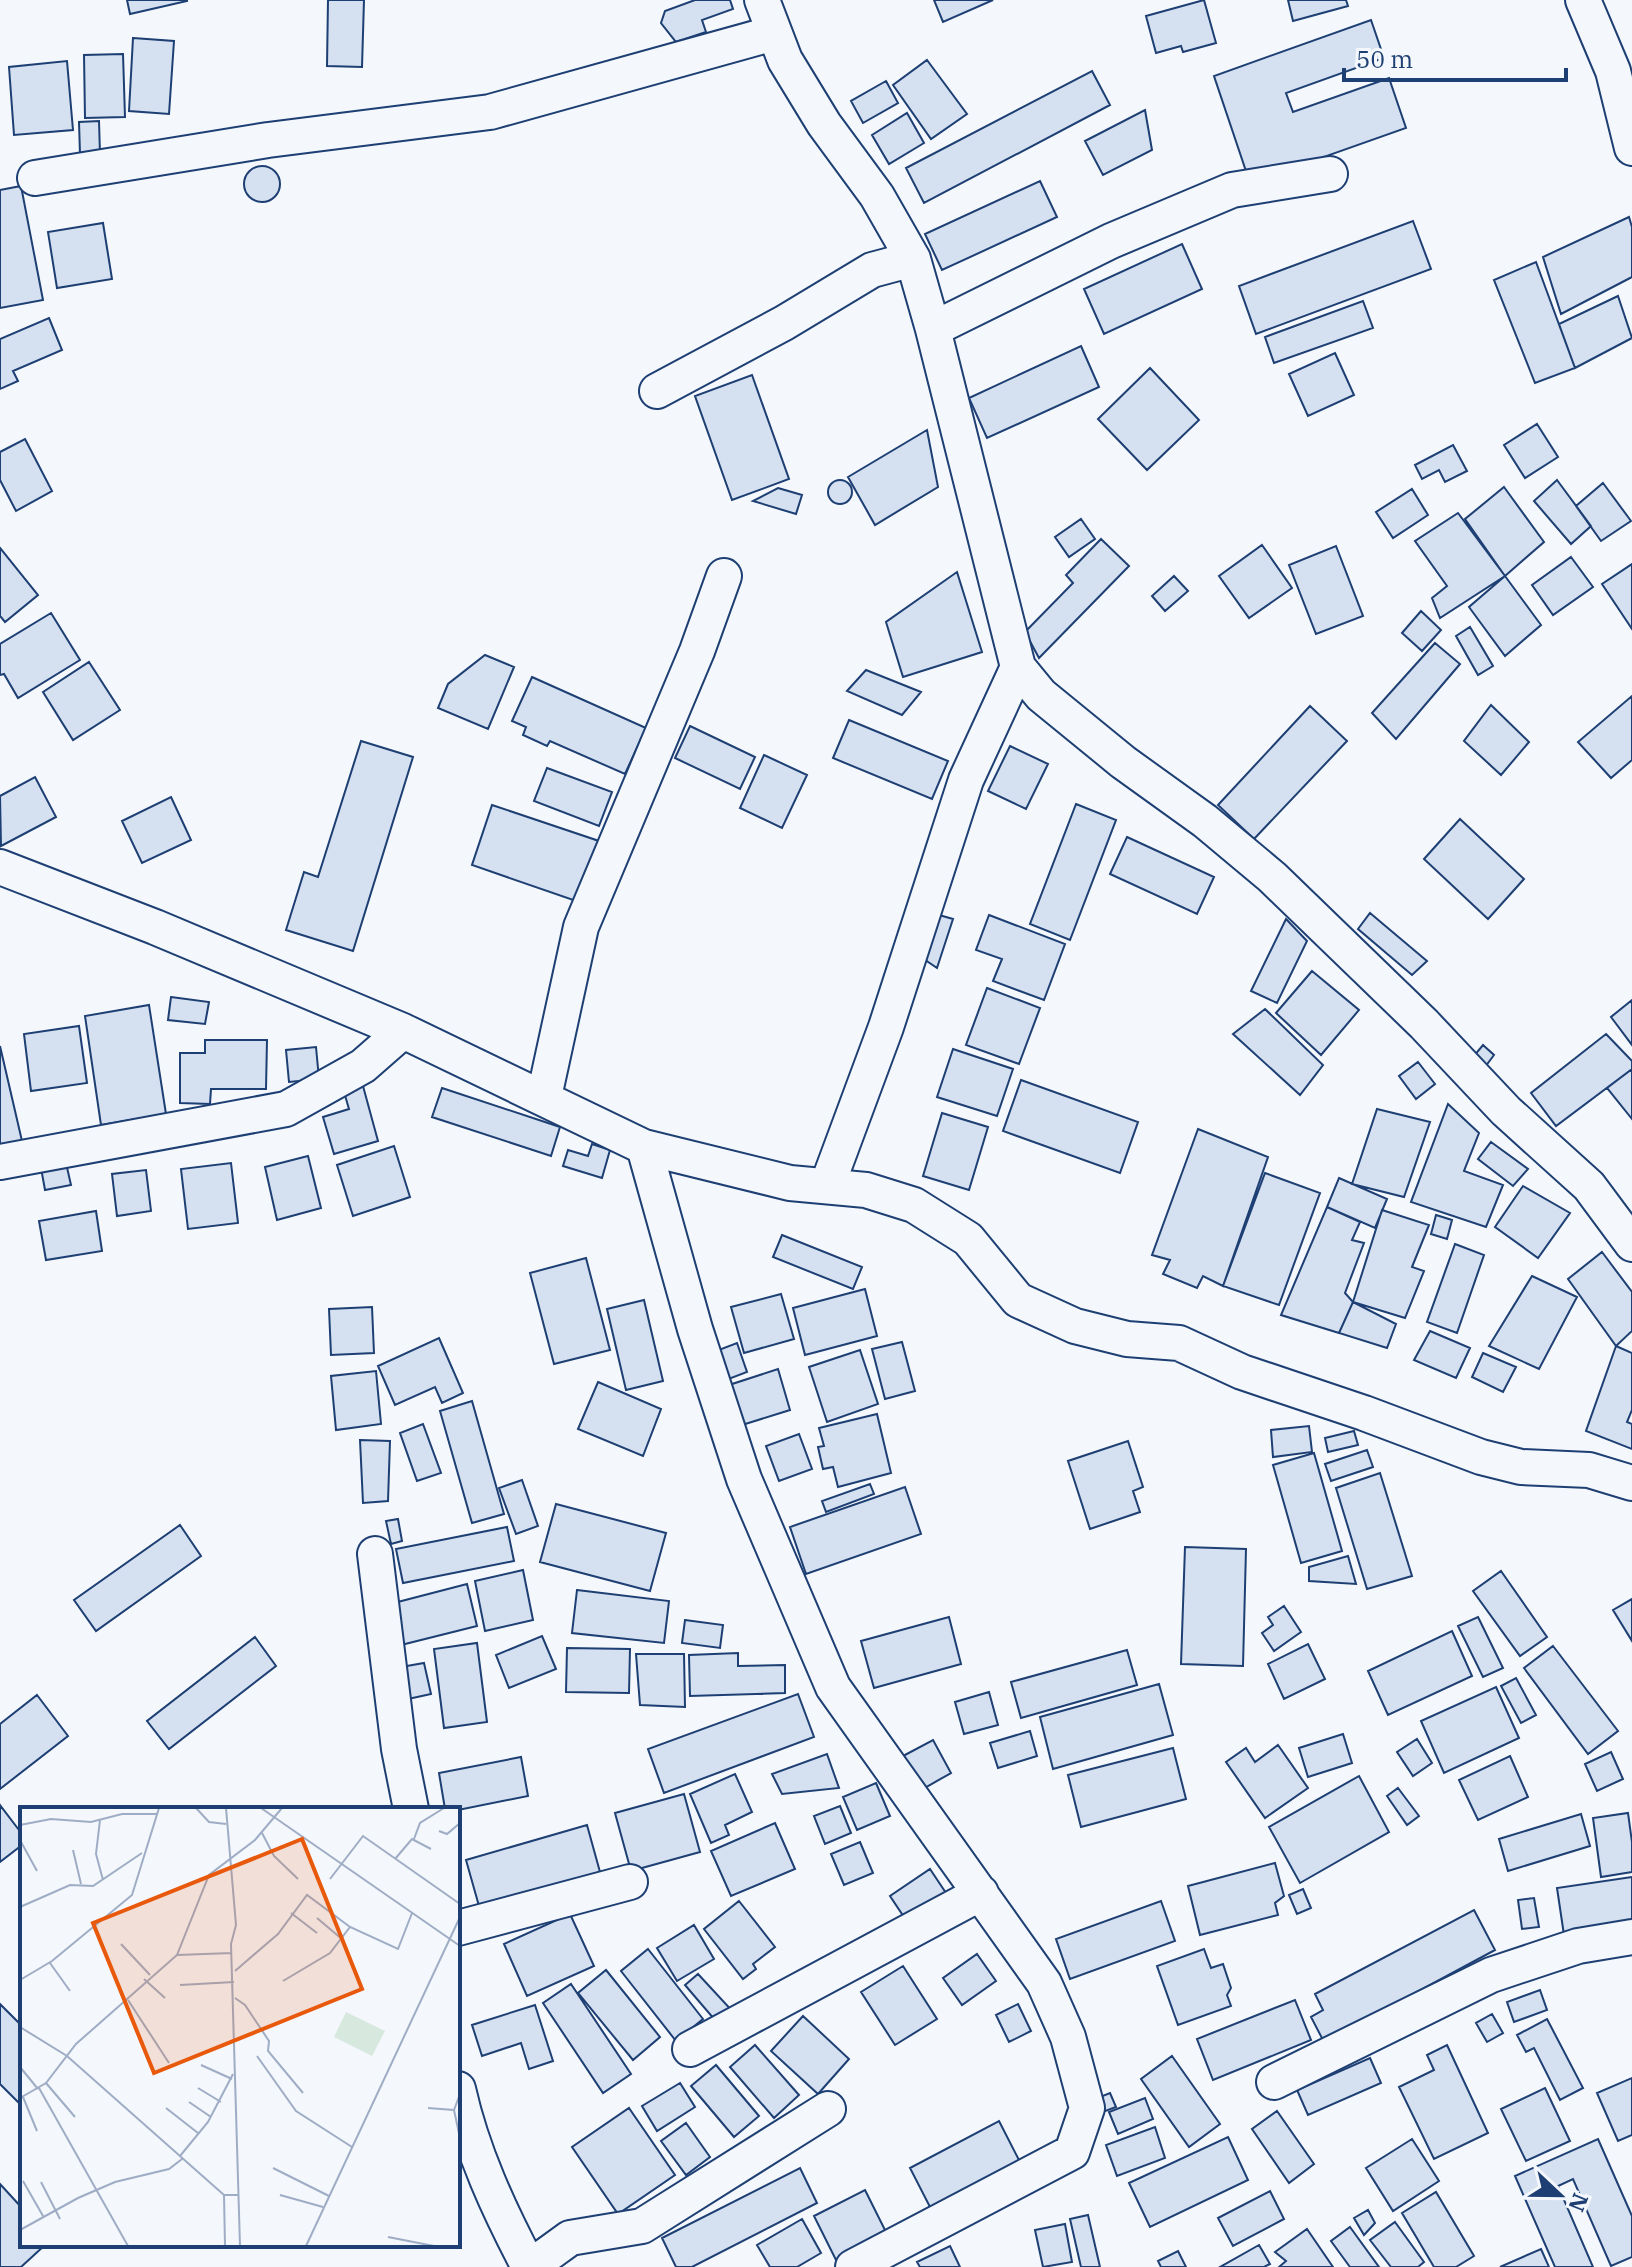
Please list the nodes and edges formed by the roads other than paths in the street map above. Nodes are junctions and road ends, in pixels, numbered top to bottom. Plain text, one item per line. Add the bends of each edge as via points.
1 (762, 0) edge
2 (1583, 0) edge
3 (774, 33) junction
4 (1632, 148) edge
5 (1330, 174) dead end
6 (35, 178) dead end
7 (913, 259) junction
8 (933, 329) junction
9 (657, 391) dead end
10 (724, 576) dead end
11 (1018, 667) junction
12 (0, 867) edge
13 (403, 1031) junction
14 (544, 1097) junction
15 (644, 1147) junction
16 (0, 1162) edge
17 (827, 1186) junction
18 (1632, 1244) edge
19 (1632, 1483) edge
20 (375, 1554) dead end
21 (411, 1807) edge
22 (630, 1882) dead end
23 (981, 1893) junction
24 (460, 1927) edge
25 (1632, 1937) edge
26 (690, 2049) dead end
27 (1274, 2082) dead end
28 (460, 2096) edge
29 (828, 2109) dead end
30 (529, 2267) edge
31 (853, 2267) edge

1 - 3 street
2 - 4 street via 1613,71
3 - 6 street via 490,112 268,140
3 - 7 street via 824,124 877,196
5 - 8 street via 1232,190 1111,241
7 - 8 street
7 - 9 street via 872,270
8 - 11 street
10 - 14 street via 581,927
11 - 17 street via 966,780 886,1027
11 - 18 street via 1041,695 1272,877 1506,1111 1589,1186
12 - 13 street
13 - 14 street
13 - 16 street via 363,1066 286,1109
14 - 15 street
15 - 17 street via 790,1183
15 - 23 street via 744,1479 833,1687
17 - 19 street via 866,1190 914,1205 968,1239 1018,1300 1075,1326 1127,1339 1179,1343 1242,1372 1481,1457 1521,1467 1589,1470
20 - 21 street
22 - 24 street
23 - 26 street
23 - 31 street via 1044,1983 1068,2037 1087,2108 1072,2152
25 - 27 street via 1578,1946 1491,1975
28 - 30 street via 479,2161
29 - 30 street via 642,2226 570,2238

